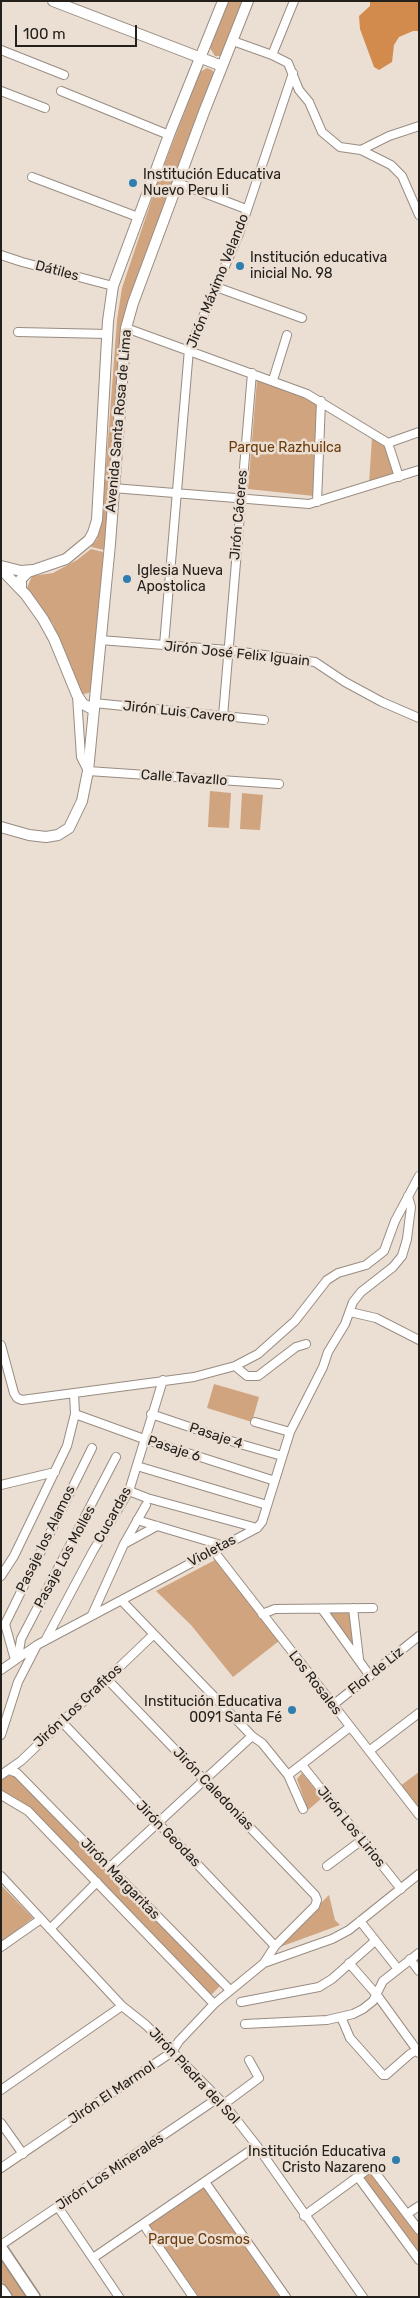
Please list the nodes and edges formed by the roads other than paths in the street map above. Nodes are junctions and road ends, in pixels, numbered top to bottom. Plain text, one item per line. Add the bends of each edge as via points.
1 (53, 1) edge
2 (223, 1) edge
3 (248, 1) edge
4 (294, 1) edge
5 (233, 41) junction
6 (1, 50) edge
7 (272, 54) junction
8 (202, 58) junction
9 (222, 66) junction
10 (293, 73) junction
11 (64, 75) dead end
12 (61, 90) dead end
13 (1, 91) edge
14 (45, 108) dead end
15 (419, 126) edge
16 (169, 135) junction
17 (361, 150) junction
18 (32, 177) dead end
19 (178, 183) junction
20 (246, 210) junction
21 (419, 215) edge
22 (138, 217) junction
23 (1, 255) edge
24 (113, 286) junction
25 (216, 287) junction
26 (302, 318) dead end
27 (126, 328) junction
28 (18, 332) dead end
29 (108, 334) junction
30 (287, 336) dead end
31 (190, 349) junction
32 (252, 373) junction
33 (273, 380) junction
34 (321, 401) junction
35 (419, 432) edge
36 (388, 443) junction
37 (419, 470) edge
38 (399, 477) junction
39 (113, 488) junction
40 (176, 493) junction
41 (241, 498) junction
42 (317, 502) junction
43 (1, 567) edge
44 (34, 570) junction
45 (21, 590) junction
46 (100, 640) junction
47 (164, 645) junction
48 (228, 650) junction
49 (77, 694) junction
50 (94, 707) junction
51 (223, 716) junction
52 (419, 718) edge
53 (264, 720) dead end
54 (88, 771) junction
55 (279, 784) dead end
56 (1, 827) edge
57 (419, 1176) edge
58 (408, 1196) junction
59 (350, 1312) junction
60 (419, 1340) edge
61 (306, 1344) dead end
62 (1, 1345) edge
63 (235, 1366) junction
64 (4, 1369) edge
65 (163, 1380) junction
66 (74, 1393) junction
67 (75, 1414) junction
68 (151, 1414) junction
69 (255, 1422) dead end
70 (290, 1432) junction
71 (144, 1439) junction
72 (92, 1448) dead end
73 (282, 1456) junction
74 (116, 1457) dead end
75 (137, 1466) junction
76 (55, 1472) junction
77 (274, 1481) junction
78 (1, 1485) edge
79 (129, 1491) junction
80 (146, 1505) dead end
81 (267, 1505) junction
82 (137, 1520) junction
83 (157, 1526) junction
84 (257, 1528) junction
85 (124, 1544) junction
86 (222, 1545) junction
87 (213, 1550) junction
88 (1, 1576) edge
89 (122, 1601) junction
90 (322, 1608) junction
91 (353, 1608) junction
92 (373, 1608) dead end
93 (262, 1614) junction
94 (92, 1615) junction
95 (153, 1635) junction
96 (419, 1636) edge
97 (41, 1643) junction
98 (16, 1659) junction
99 (359, 1661) junction
100 (1, 1670) edge
101 (370, 1676) junction
102 (107, 1679) junction
103 (333, 1705) junction
104 (418, 1714) edge
105 (62, 1722) junction
106 (350, 1727) junction
107 (1, 1735) edge
108 (252, 1736) junction
109 (369, 1751) junction
110 (302, 1765) junction
111 (9, 1770) junction
112 (1, 1774) edge
113 (288, 1775) junction
114 (204, 1780) junction
115 (1, 1795) edge
116 (303, 1810) dead end
117 (419, 1815) edge
118 (157, 1823) junction
119 (362, 1840) junction
120 (327, 1866) dead end
121 (109, 1868) junction
122 (419, 1874) edge
123 (1, 1876) edge
124 (97, 1882) junction
125 (400, 1889) junction
126 (317, 1900) joint
127 (41, 1918) junction
128 (360, 1921) junction
129 (50, 1929) junction
130 (375, 1941) junction
131 (276, 1946) junction
132 (1, 1947) edge
133 (419, 1953) edge
134 (410, 1960) junction
135 (264, 1963) junction
136 (349, 1963) junction
137 (398, 1969) junction
138 (419, 1971) edge
139 (230, 1990) junction
140 (377, 1995) junction
141 (241, 2002) dead end
142 (214, 2004) junction
143 (122, 2006) junction
144 (341, 2017) junction
145 (245, 2024) dead end
146 (418, 2051) edge
147 (172, 2052) junction
148 (249, 2060) dead end
149 (1, 2090) edge
150 (221, 2101) junction
151 (1, 2123) edge
152 (257, 2146) junction
153 (23, 2154) junction
154 (1, 2168) edge
155 (358, 2176) junction
156 (205, 2182) junction
157 (419, 2206) edge
158 (58, 2207) junction
159 (407, 2214) junction
160 (304, 2216) junction
161 (143, 2224) junction
162 (419, 2230) edge
163 (1, 2246) edge
164 (93, 2258) junction
165 (419, 2260) edge
166 (1, 2290) edge
167 (6, 2297) edge
168 (34, 2297) edge
169 (119, 2297) edge
170 (193, 2297) edge
171 (286, 2297) edge
172 (363, 2297) edge

1 - 8 main road
2 - 8 main road, Avenida Santa Rosa de Lima
3 - 5 main road, Avenida Santa Rosa de Lima
4 - 7 street
5 - 7 street
5 - 9 main road, Avenida Santa Rosa de Lima
6 - 11 street
7 - 10 street via 288,63
8 - 9 main road
8 - 16 main road, Avenida Santa Rosa de Lima
9 - 19 main road, Avenida Santa Rosa de Lima
10 - 17 street via 322,132 340,147
10 - 20 street, Jirón Máximo Velando
12 - 16 street
13 - 14 street
15 - 17 street
16 - 22 main road, Avenida Santa Rosa de Lima
17 - 21 street via 391,165 402,176
18 - 22 street
19 - 20 street
19 - 27 main road, Avenida Santa Rosa de Lima
20 - 25 street, Jirón Máximo Velando
22 - 24 main road, Avenida Santa Rosa de Lima
23 - 24 street, Dátiles
24 - 29 main road, Avenida Santa Rosa de Lima
25 - 26 street
25 - 31 street, Jirón Máximo Velando
27 - 31 street
27 - 39 main road, Avenida Santa Rosa de Lima
28 - 29 street
29 - 44 main road, Avenida Santa Rosa de Lima via 93,533 66,558
30 - 33 street
31 - 32 street
31 - 40 street, Jirón Máximo Velando
32 - 33 street
32 - 41 street, Jirón Cáceres
33 - 34 street
34 - 36 street
34 - 42 street
35 - 36 street
36 - 38 street
37 - 38 street
38 - 42 street
39 - 40 street
39 - 46 main road, Avenida Santa Rosa de Lima
40 - 41 street
40 - 47 street, Jirón Máximo Velando
41 - 42 street via 298,504
41 - 48 street, Jirón Cáceres
43 - 44 main road
43 - 45 main road
44 - 45 main road via 21,579
45 - 49 main road via 54,639
46 - 47 street, Jirón José Felix Iguain
46 - 50 main road, Avenida Santa Rosa de Lima
47 - 48 street, Jirón José Felix Iguain
48 - 51 street, Jirón Cáceres
48 - 52 street, Jirón José Felix Iguain via 315,662 382,702
49 - 50 main road via 83,704
49 - 54 street via 81,757
50 - 51 street, Jirón Luis Cavero
50 - 54 main road, Avenida Santa Rosa de Lima
51 - 53 street, Jirón Luis Cavero
54 - 55 street, Calle Tavazllo
54 - 56 main road, Avenida Santa Rosa de Lima via 82,801 70,828 46,837
57 - 58 street
58 - 59 street via 411,1207 402,1256 361,1292
58 - 63 street via 384,1251 366,1265 338,1273 327,1280 295,1321 258,1354
59 - 60 street via 376,1318
59 - 70 street
61 - 63 street via 296,1347 258,1376 247,1376
62 - 64 street
63 - 65 street via 204,1375
64 - 66 street via 14,1394 20,1399
65 - 66 street
65 - 68 street, Cucardas
66 - 67 street
67 - 71 street, Pasaje 6
67 - 76 street via 67,1446
68 - 71 street, Cucardas
68 - 73 street, Pasaje 4
69 - 70 street
70 - 73 street
71 - 75 street, Cucardas
71 - 77 street, Pasaje 6
72 - 98 street, Pasaje los Alamos via 5,1624
73 - 77 street
74 - 98 street, Pasaje Los Molles via 21,1639
75 - 79 street, Cucardas
75 - 81 street
76 - 78 street
76 - 88 street
77 - 81 street
79 - 84 street
79 - 97 street, Cucardas
80 - 82 street
81 - 84 street
82 - 83 street
82 - 85 street
83 - 85 street
83 - 86 street
84 - 86 street, Violetas
85 - 94 street
86 - 87 street, Violetas
87 - 89 street, Violetas
87 - 93 street, Los Rosales
89 - 94 street, Violetas
89 - 95 street
90 - 91 street
90 - 93 street via 275,1609
90 - 99 street
91 - 92 street
91 - 99 street
93 - 103 street, Los Rosales
94 - 97 street, Violetas
95 - 102 street, Jirón Los Grafitos
95 - 108 street
96 - 101 street, Flor de Liz
97 - 98 street, Violetas
97 - 107 street, Cucardas via 18,1682
98 - 100 street, Violetas
99 - 101 street
101 - 103 street, Flor de Liz
102 - 105 street, Jirón Los Grafitos
102 - 114 street, Jirón Caledonias
103 - 106 street, Los Rosales
104 - 109 street
105 - 111 street, Jirón Los Grafitos
105 - 118 street, Jirón Geodas
106 - 109 street, Los Rosales
106 - 110 street
108 - 113 street via 262,1743
108 - 114 street
109 - 117 street, Los Rosales
110 - 113 street
110 - 119 street, Jirón Los Lirios
111 - 112 street, Jirón Los Grafitos
111 - 121 street, Jirón Margaritas via 17,1772
113 - 116 street
114 - 118 street
114 - 126 street, Jirón Caledonias
115 - 124 street, Jirón Margaritas via 28,1811
118 - 121 street
118 - 131 street, Jirón Geodas
119 - 120 street
119 - 125 street, Jirón Los Lirios
121 - 139 street, Jirón Margaritas
122 - 125 street
123 - 127 street, Jirón Piedra del Sol
124 - 129 street
124 - 142 street, Jirón Margaritas
125 - 128 street
126 - 131 street, Jirón El Marmol
127 - 129 street, Jirón Piedra del Sol
127 - 132 street
128 - 130 street
128 - 135 street via 332,1938
129 - 143 street, Jirón Piedra del Sol
130 - 136 street
130 - 137 street
131 - 135 street, Jirón El Marmol
133 - 134 street
134 - 137 street
134 - 138 street
135 - 139 street, Jirón El Marmol
136 - 140 street
136 - 141 street via 319,1986
137 - 140 street via 383,1981
139 - 142 street, Jirón El Marmol
140 - 144 street via 363,2009
140 - 146 street
142 - 147 street, Jirón El Marmol
143 - 147 street, Jirón Piedra del Sol
143 - 149 street
144 - 145 street
144 - 146 street via 350,2038 384,2075
147 - 150 street, Jirón Piedra del Sol
147 - 153 street, Jirón El Marmol
148 - 150 street, Jirón Los Minerales via 260,2078
150 - 152 street, Jirón Piedra del Sol
150 - 158 street, Jirón Los Minerales
151 - 153 street
152 - 156 street
152 - 160 street, Jirón Piedra del Sol
153 - 154 street, Jirón El Marmol
155 - 159 street via 371,2168
155 - 160 street
155 - 165 street
156 - 161 street
156 - 171 street
157 - 159 street
158 - 163 street, Jirón Los Minerales
158 - 164 street
159 - 162 street
160 - 172 street, Jirón Piedra del Sol
161 - 164 street
161 - 170 street
163 - 168 main road
164 - 169 street
166 - 167 main road

